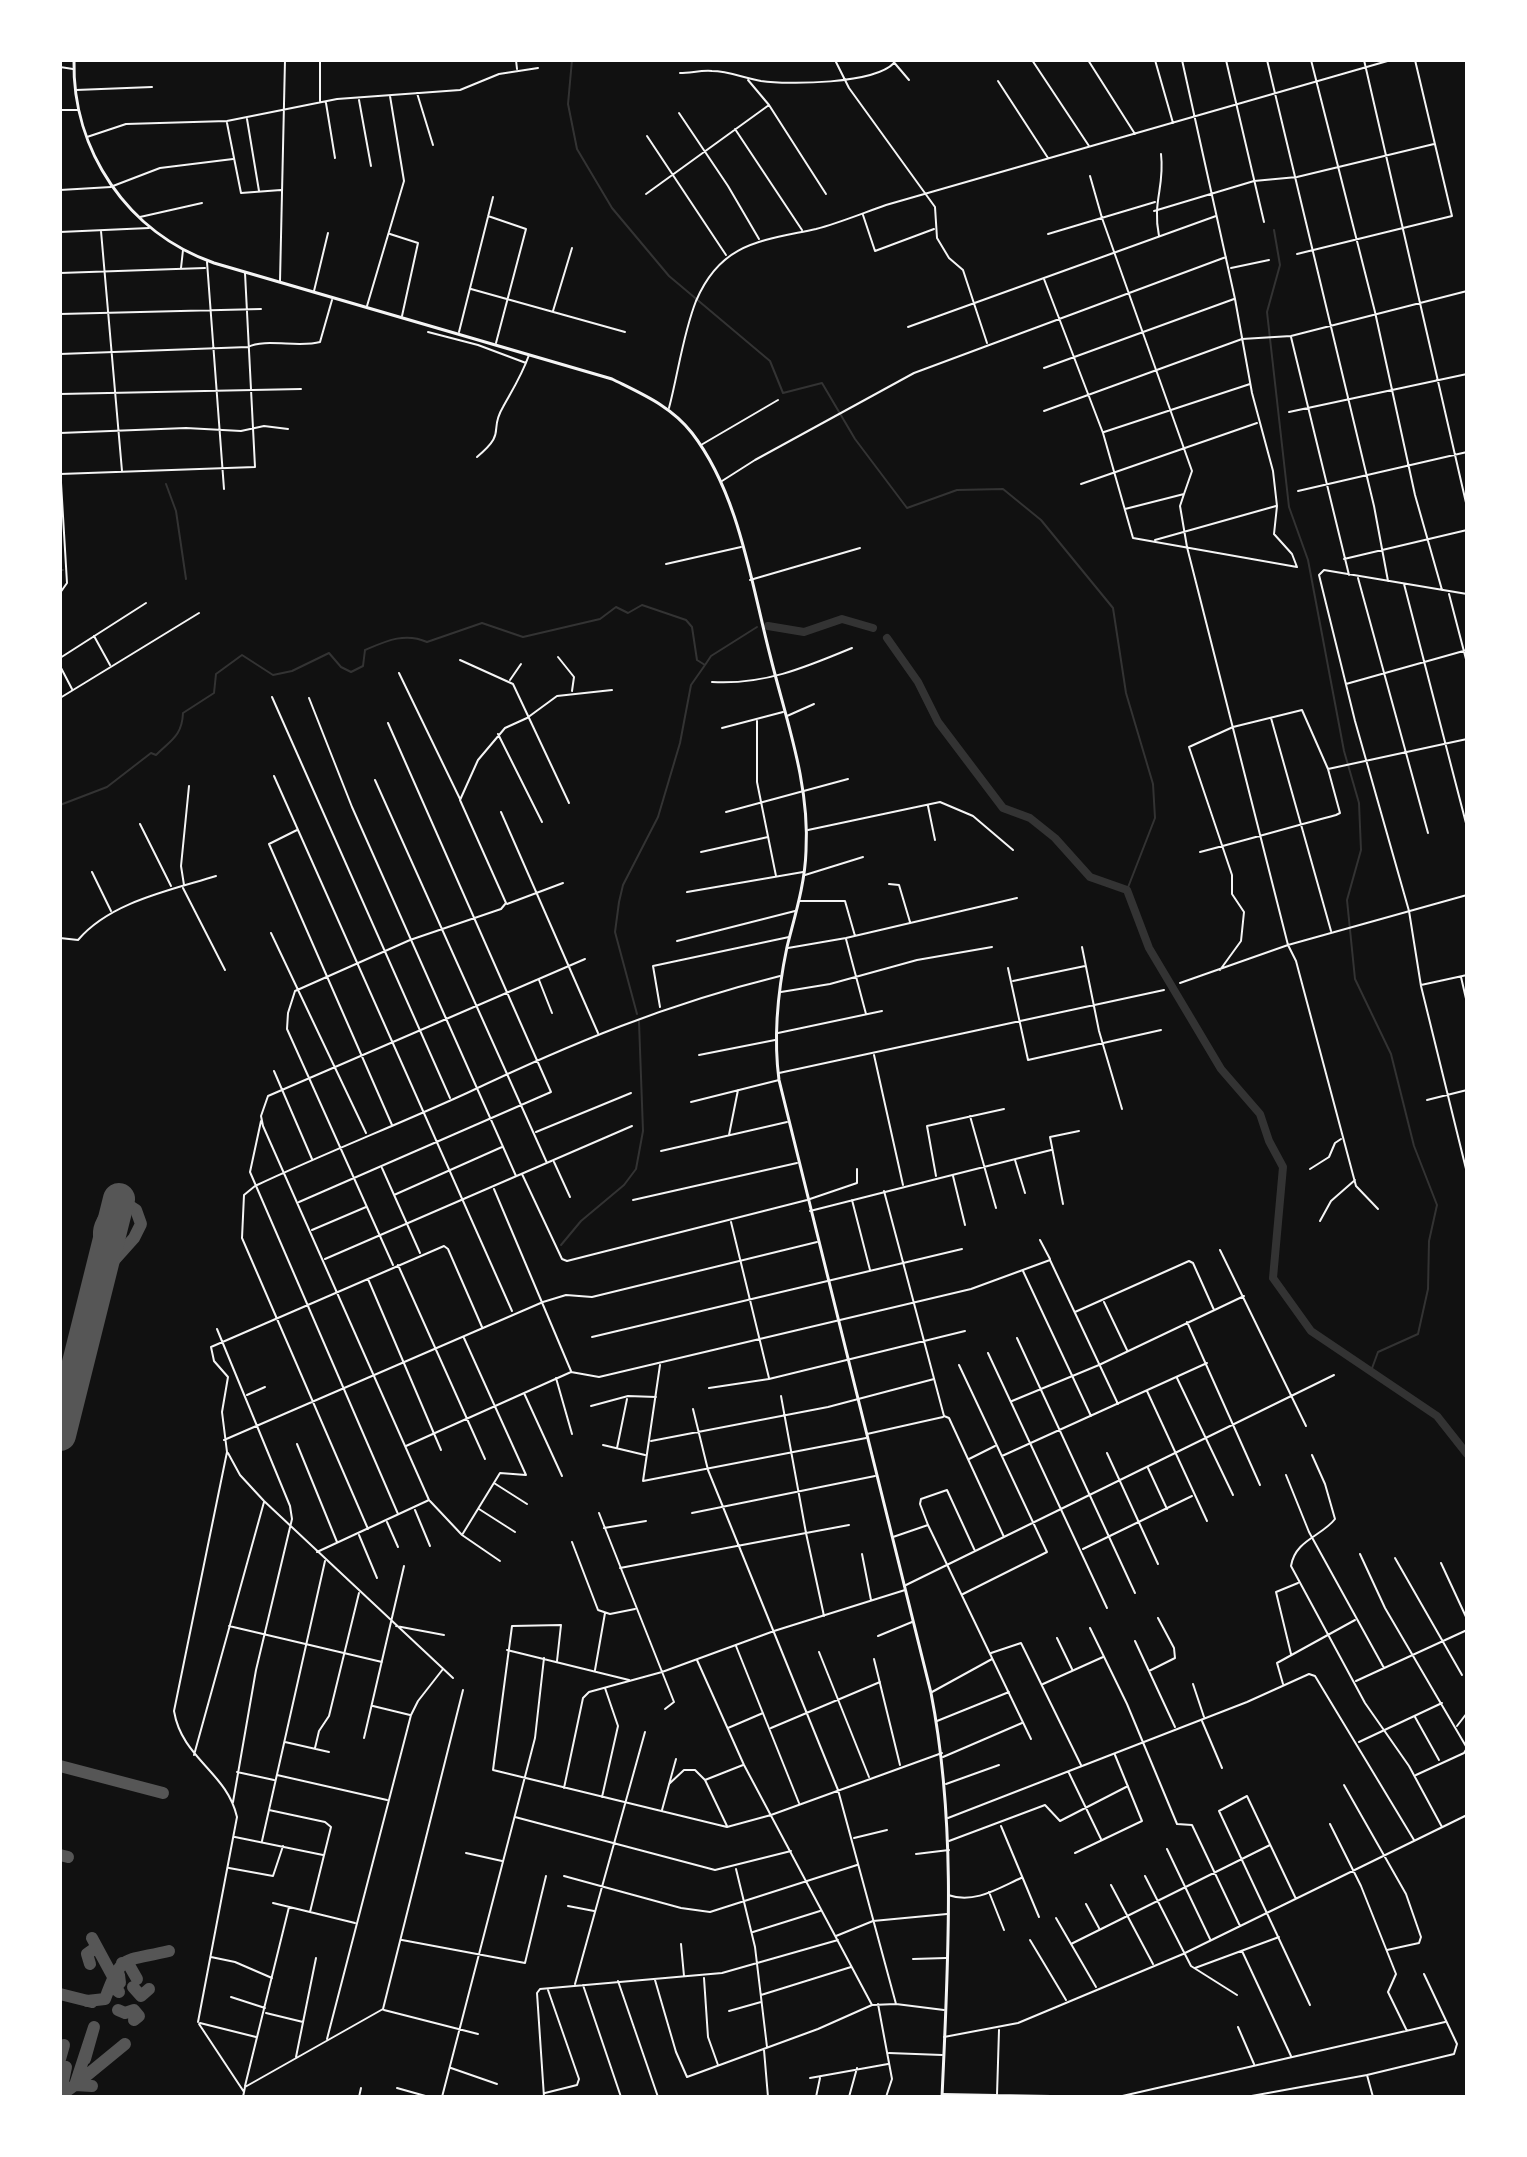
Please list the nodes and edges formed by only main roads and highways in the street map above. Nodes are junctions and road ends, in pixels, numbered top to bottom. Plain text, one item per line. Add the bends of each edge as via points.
1 (74, 60) edge
2 (942, 2095) edge

1 - 2 highway via 86,137 112,186 150,228 183,250 612,379 669,409 700,445 721,482 804,792 804,874 781,976 779,1080 931,1693 946,1784

